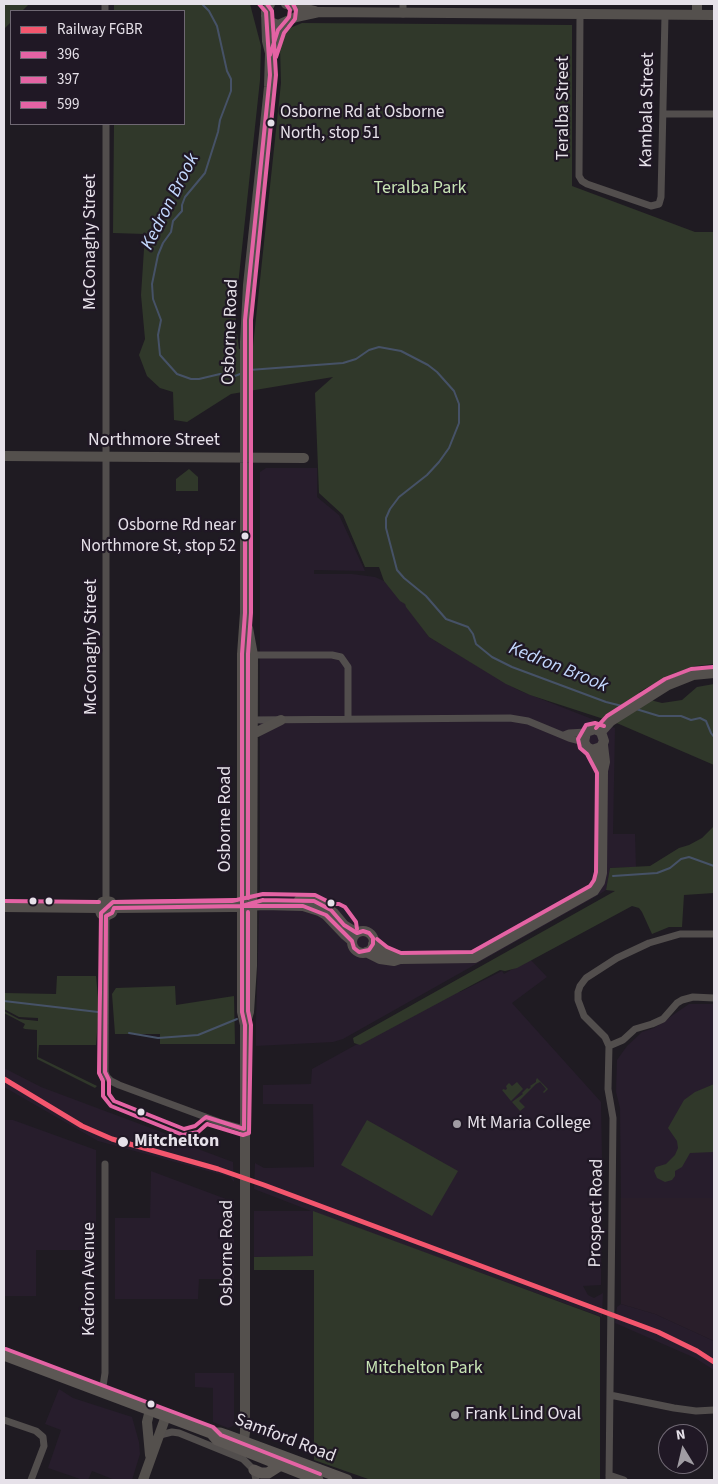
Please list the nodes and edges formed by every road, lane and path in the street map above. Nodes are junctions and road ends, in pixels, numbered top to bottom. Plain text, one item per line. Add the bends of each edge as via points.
1 (286, 4) edge
2 (697, 4) edge
3 (265, 9) edge
4 (403, 9) edge
5 (319, 12) junction
6 (580, 15) junction
7 (665, 15) junction
8 (697, 15) junction
9 (714, 15) edge
10 (285, 22) junction
11 (270, 53) junction
12 (663, 114) junction
13 (714, 114) edge
14 (106, 125) edge
15 (657, 205) joint
16 (4, 456) edge
17 (107, 456) junction
18 (244, 458) junction
19 (304, 458) dead end
20 (245, 613) junction
21 (252, 655) junction
22 (714, 673) edge
23 (348, 719) junction
24 (247, 720) junction
25 (281, 720) junction
26 (601, 732) junction
27 (252, 734) junction
28 (585, 737) junction
29 (603, 744) junction
30 (592, 750) junction
31 (603, 771) junction
32 (249, 905) junction
33 (4, 908) edge
34 (106, 908) junction
35 (714, 934) edge
36 (355, 937) junction
37 (370, 948) junction
38 (714, 998) edge
39 (609, 1046) junction
40 (244, 1129) junction
41 (106, 1164) dead end
42 (4, 1355) edge
43 (102, 1393) junction
44 (610, 1395) junction
45 (150, 1410) junction
46 (714, 1410) edge
47 (166, 1416) junction
48 (4, 1420) edge
49 (160, 1436) junction
50 (243, 1446) junction
51 (150, 1456) junction
52 (279, 1466) junction
53 (260, 1476) edge
54 (609, 1478) edge
55 (31, 1480) edge
56 (142, 1480) edge
57 (318, 1480) edge
58 (347, 1480) edge
59 (624, 1480) edge

1 - 5 street
1 - 10 street via 290,10
2 - 8 street
3 - 10 street via 270,22 278,25
3 - 11 street, Osborne Road
4 - 5 street
4 - 6 street
5 - 10 street
6 - 7 street
6 - 15 street, Teralba Street via 579,176 584,182 611,193 644,205
7 - 8 street
7 - 12 street, Kambala Street
8 - 9 street
10 - 11 street, Osborne Road
11 - 18 street, Osborne Road via 247,296
12 - 13 street
12 - 15 street, Kambala Street via 662,197
14 - 17 street, McConaghy Street
16 - 17 street, Northmore Street
17 - 18 street, Northmore Street
17 - 34 street, McConaghy Street
18 - 19 street, Northmore Street
18 - 20 street, Osborne Road
20 - 21 street, Osborne Road
20 - 24 street, Osborne Road via 242,654
21 - 23 street via 341,657 348,667
21 - 24 street, Osborne Road
22 - 26 street via 685,677 653,694
23 - 25 street
23 - 28 street via 510,718 528,721 569,738
24 - 25 street
24 - 27 street, Osborne Road
24 - 32 street, Osborne Road
25 - 27 street
26 - 28 street via 595,729
26 - 29 street
27 - 32 street, Osborne Road
28 - 30 street via 587,747
29 - 30 street
29 - 31 street
30 - 31 street
31 - 37 street via 602,872 594,891 475,958 400,959
32 - 34 street
32 - 36 street via 298,906 319,911 345,935
32 - 40 street, Osborne Road via 242,1012 245,1024
33 - 34 street
34 - 40 street, McConaghy Street via 107,1077 119,1085
35 - 39 street via 686,933 667,937 624,955 586,978 578,992 580,1008 605,1036
36 - 37 street via 353,946 356,950
36 - 37 street via 363,931 369,933 373,938
38 - 39 street via 682,1000 663,1018 635,1029 623,1040
39 - 44 street, Prospect Road via 608,1089 613,1118
40 - 50 street, Osborne Road
41 - 43 street, Kedron Avenue via 105,1373
42 - 43 main road, Samford Road
43 - 45 main road, Samford Road
44 - 46 street via 674,1408
44 - 54 street, Prospect Road
45 - 47 main road, Samford Road
45 - 51 street via 147,1422
47 - 49 street
47 - 50 main road, Samford Road via 211,1433 217,1440
48 - 55 street via 42,1436 44,1446
49 - 51 street
49 - 53 street, Samford Road via 179,1433 243,1458
50 - 52 main road, Samford Road
50 - 58 main road, Samford Road
51 - 56 street
52 - 53 main road
52 - 57 main road, Samford Road
54 - 59 street

